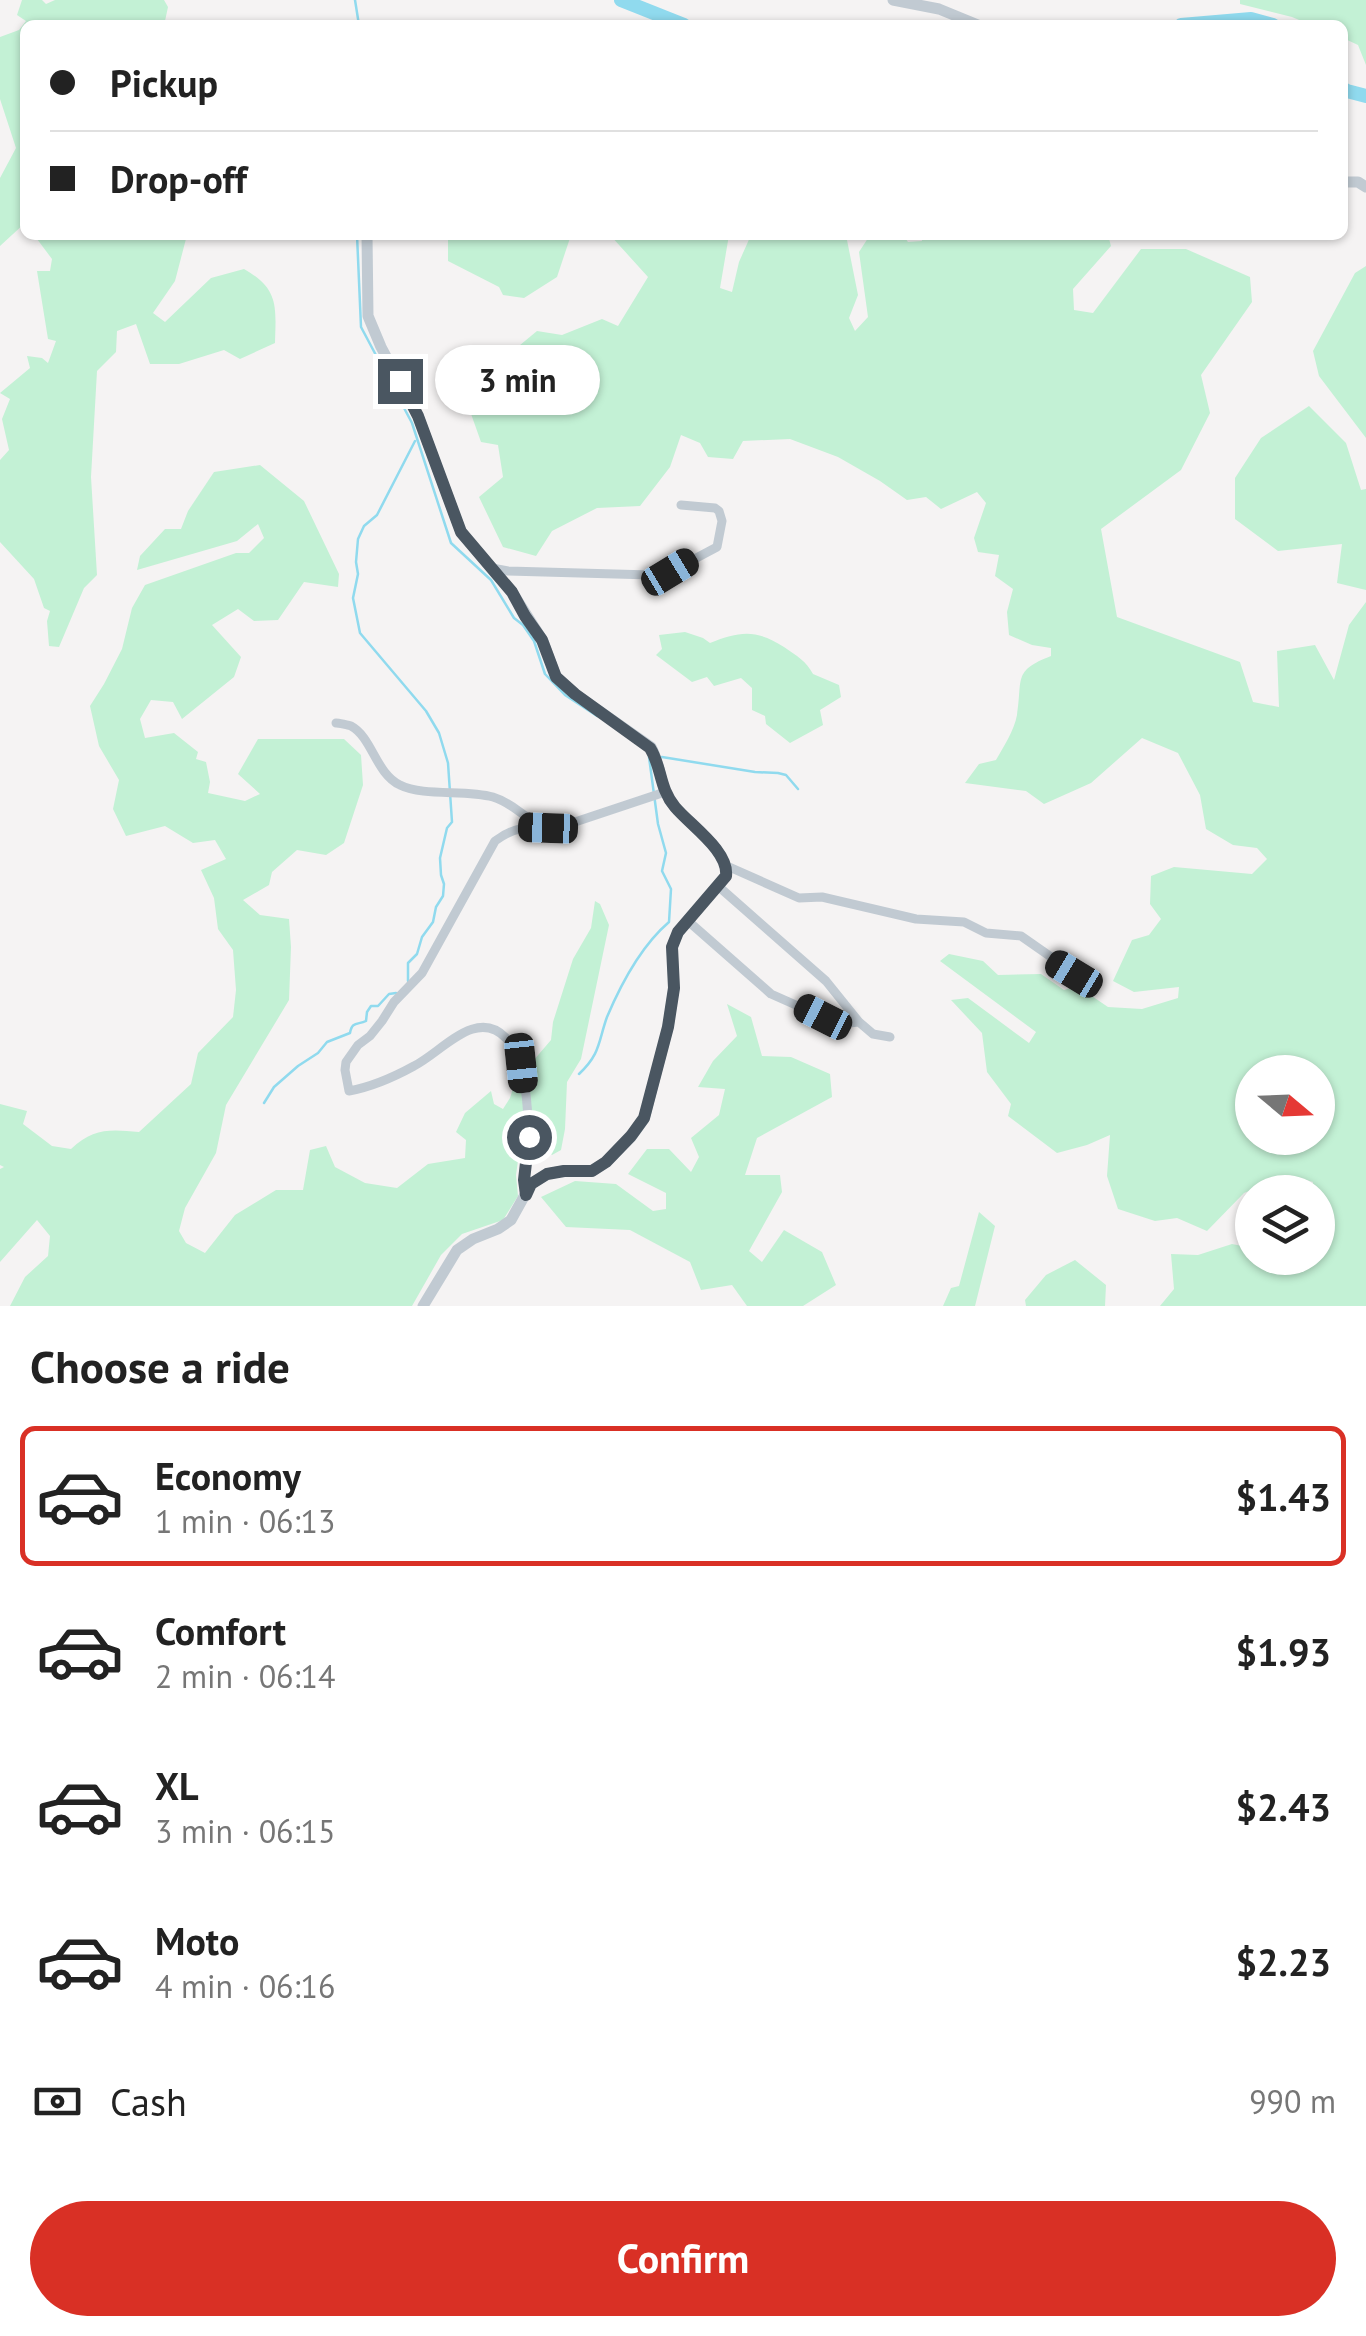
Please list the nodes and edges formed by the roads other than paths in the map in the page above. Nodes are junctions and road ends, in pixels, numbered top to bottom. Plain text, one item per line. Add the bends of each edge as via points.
1 (893, 0) edge
2 (966, 20) edge
3 (367, 240) edge
4 (681, 505) dead end
5 (489, 568) junction
6 (336, 723) dead end
7 (665, 792) junction
8 (548, 828) junction
9 (727, 866) junction
10 (718, 886) junction
11 (688, 921) junction
12 (1085, 986) dead end
13 (859, 1022) junction
14 (890, 1038) dead end
15 (526, 1195) junction
16 (423, 1306) edge

1 - 2 street
3 - 5 street via 368,316 418,416 461,532
4 - 5 street via 719,511 718,546 670,572
5 - 7 street via 542,640 556,677 650,748
6 - 8 street via 360,734 397,784 489,796
7 - 8 street
7 - 9 street
8 - 15 street via 508,831 495,841 422,973 358,1045 345,1070 349,1091 364,1088 416,1065 472,1028 498,1030 521,1063 529,1137
9 - 10 street
9 - 12 street via 799,898 1021,936
10 - 11 street
10 - 13 street via 826,980
11 - 13 street via 771,994 823,1017
11 - 15 street via 672,947 668,1027 644,1118 606,1162 592,1171 547,1174
13 - 14 street
15 - 16 street via 512,1220 457,1250

